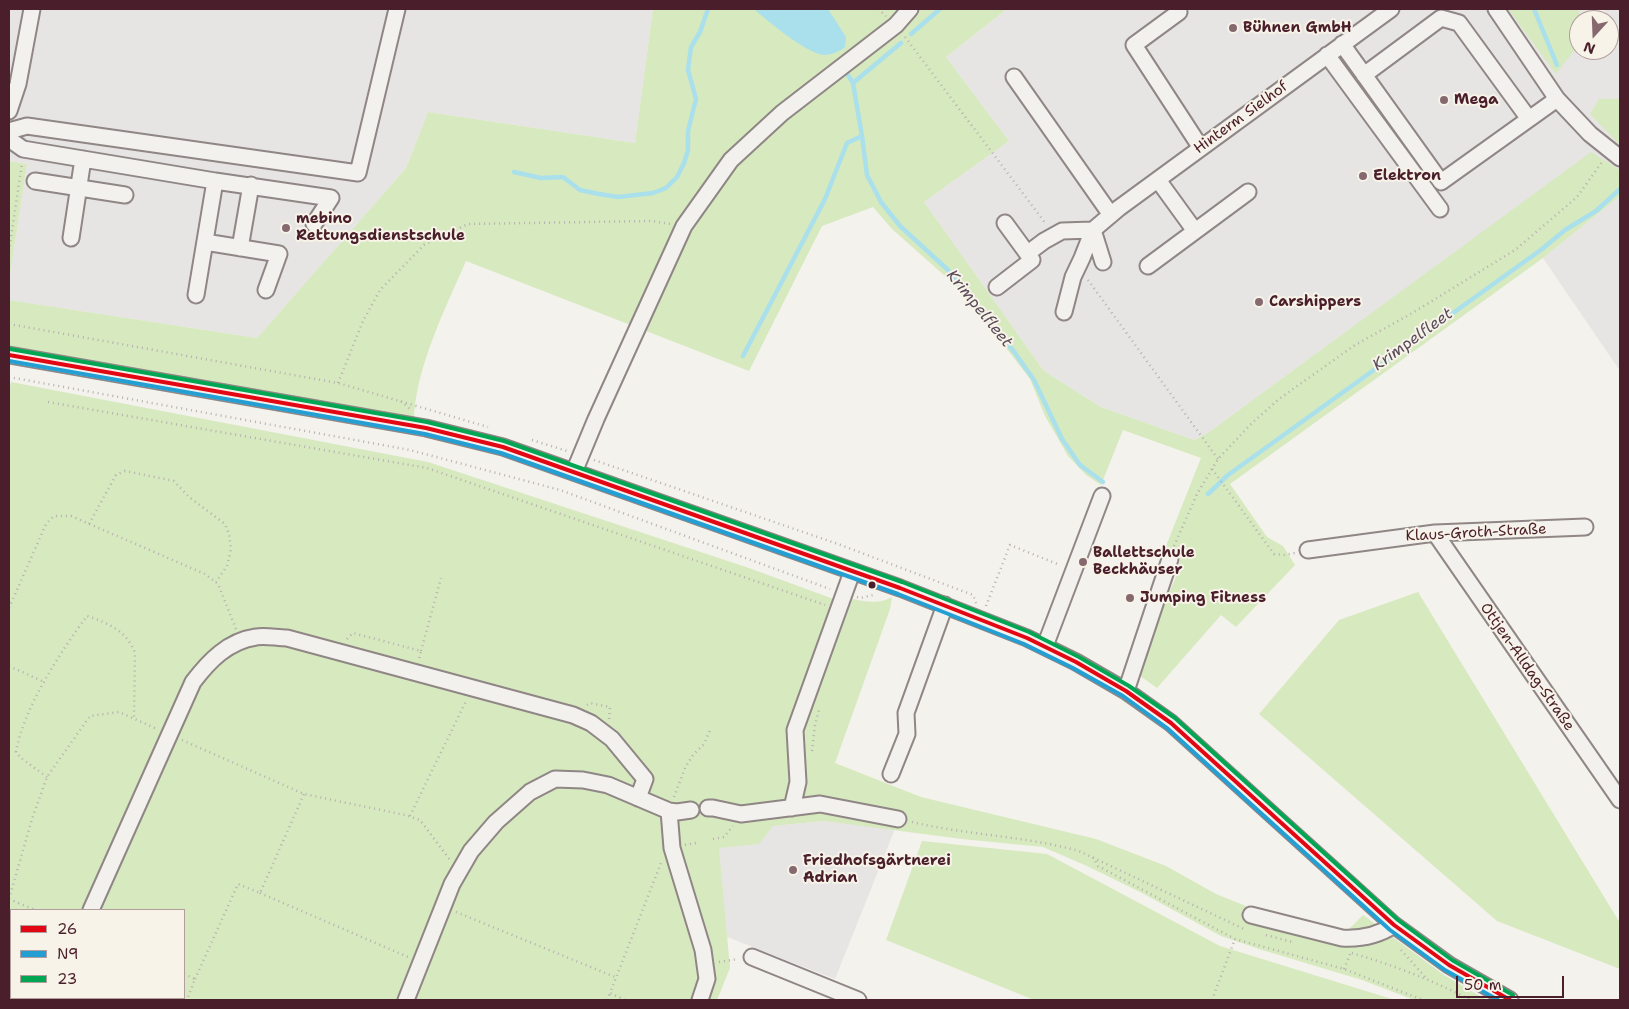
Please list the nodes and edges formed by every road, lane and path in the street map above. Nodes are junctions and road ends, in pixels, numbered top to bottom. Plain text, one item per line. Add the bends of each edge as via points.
1 (32, 9) edge
2 (397, 9) edge
3 (910, 9) edge
4 (1391, 9) edge
5 (1496, 9) edge
6 (1179, 12) dead end
7 (896, 25) junction
8 (1342, 44) junction
9 (1327, 55) junction
10 (1364, 75) junction
11 (1014, 78) dead end
12 (1557, 99) junction
13 (9, 111) edge
14 (1529, 119) junction
15 (9, 132) edge
16 (9, 139) edge
17 (1201, 148) junction
18 (1615, 155) edge
19 (17, 157) dead end
20 (83, 159) junction
21 (1158, 180) junction
22 (35, 181) dead end
23 (215, 181) junction
24 (251, 185) junction
25 (78, 188) junction
26 (1248, 192) dead end
27 (126, 195) dead end
28 (1440, 209) dead end
29 (1111, 215) junction
30 (1005, 223) dead end
31 (314, 224) dead end
32 (684, 226) junction
33 (1093, 230) junction
34 (1195, 231) junction
35 (1054, 234) junction
36 (71, 238) dead end
37 (205, 242) junction
38 (240, 248) junction
39 (9, 251) edge
40 (1028, 253) junction
41 (1102, 262) dead end
42 (1077, 266) junction
43 (1148, 266) dead end
44 (996, 287) dead end
45 (266, 290) dead end
46 (196, 295) dead end
47 (1064, 312) dead end
48 (9, 324) edge
49 (9, 355) edge
50 (9, 377) edge
51 (338, 383) junction
52 (48, 402) dead end
53 (495, 429) dead end
54 (524, 438) dead end
55 (581, 455) junction
56 (1218, 459) junction
57 (1212, 469) junction
58 (574, 472) junction
59 (1102, 496) dead end
60 (89, 524) junction
61 (1585, 528) dead end
62 (1435, 533) junction
63 (1308, 550) joint
64 (1170, 559) joint
65 (1062, 566) dead end
66 (852, 572) junction
67 (440, 578) dead end
68 (216, 582) junction
69 (844, 594) junction
70 (876, 594) dead end
71 (945, 605) junction
72 (9, 608) edge
73 (839, 610) junction
74 (981, 619) junction
75 (241, 642) junction
76 (1045, 646) junction
77 (334, 651) junction
78 (421, 651) junction
79 (9, 666) edge
80 (416, 673) junction
81 (44, 682) junction
82 (472, 688) junction
83 (1126, 691) junction
84 (820, 706) dead end
85 (134, 719) junction
86 (710, 730) dead end
87 (169, 734) junction
88 (194, 746) dead end
89 (812, 752) dead end
90 (891, 774) dead end
91 (47, 777) junction
92 (304, 794) junction
93 (638, 798) junction
94 (1620, 800) edge
95 (708, 808) dead end
96 (792, 808) junction
97 (691, 810) dead end
98 (669, 811) junction
99 (741, 814) junction
100 (410, 816) junction
101 (898, 819) joint
102 (713, 840) dead end
103 (672, 848) junction
104 (1093, 857) junction
105 (459, 872) junction
106 (260, 892) junction
107 (9, 899) edge
108 (443, 907) junction
109 (33, 909) edge
110 (91, 909) edge
111 (1249, 922) joint
112 (1394, 925) junction
113 (1264, 935) dead end
114 (1235, 939) junction
115 (1299, 943) dead end
116 (1400, 949) dead end
117 (1342, 951) dead end
118 (752, 957) joint
119 (421, 962) junction
120 (705, 964) junction
121 (185, 974) edge
122 (615, 977) junction
123 (195, 979) junction
124 (1428, 980) junction
125 (610, 993) junction
126 (187, 1000) edge
127 (406, 1000) edge
128 (607, 1000) edge
129 (625, 1000) edge
130 (700, 1000) edge
131 (858, 1000) edge
132 (1212, 1000) edge
133 (1422, 1000) edge
134 (1470, 1000) edge
135 (1510, 1000) edge

1 - 13 street via 18,84
2 - 15 street via 358,172 27,126
3 - 7 street
4 - 8 street, Hinterm Sielhof
5 - 12 street
6 - 17 street via 1134,45
7 - 32 street via 782,113 731,160
7 - 35 path
8 - 9 street, Hinterm Sielhof
8 - 10 street
9 - 17 street, Hinterm Sielhof
9 - 28 street
10 - 14 street via 1440,18 1459,23
10 - 14 street via 1441,182
11 - 29 street
12 - 14 street
12 - 18 street
16 - 20 street via 23,149
17 - 21 street, Hinterm Sielhof
18 - 56 path via 1577,197 1515,250 1355,345 1279,399
19 - 39 path via 22,163
20 - 23 street
20 - 25 street
21 - 29 street, Hinterm Sielhof
21 - 34 street
22 - 25 street
23 - 24 street
23 - 37 street
24 - 31 street via 330,198
24 - 38 street
25 - 27 street
25 - 36 street
26 - 34 street
29 - 33 street, Hinterm Sielhof
30 - 40 street
32 - 51 path via 651,221 468,224 424,245 380,290 363,321
32 - 55 street
33 - 35 street
33 - 41 street
33 - 42 street
34 - 43 street
35 - 40 street
37 - 38 street
37 - 46 street
38 - 45 street via 280,254
40 - 44 street via 1032,260
42 - 47 street
42 - 56 path
48 - 51 path
49 - 58 street via 426,428 502,447
50 - 69 path via 410,450 560,490
51 - 53 path
52 - 73 path via 427,468
54 - 55 path
55 - 58 street
55 - 74 path via 838,544 973,595
56 - 57 path
57 - 63 path via 1274,554
57 - 64 path via 1197,494
58 - 66 street
59 - 76 street
60 - 68 path via 205,574
60 - 68 path via 116,475 124,471 174,481 189,497 225,524 231,549 227,566
60 - 72 path via 71,516 54,516 46,524
61 - 62 street, Klaus-Groth-Straße
62 - 63 street, Klaus-Groth-Straße
62 - 94 street, Ottjen-Alldag-Straße
64 - 83 street
65 - 74 path via 1010,544
66 - 69 street
66 - 71 street
67 - 78 path
68 - 75 path
69 - 70 path via 861,598
69 - 73 street
71 - 74 street
71 - 90 street via 906,713 907,734
73 - 96 street via 795,730 798,782
74 - 76 street
75 - 77 street via 256,637 287,638
75 - 87 street via 231,645 197,676
76 - 83 street
77 - 78 path via 353,633
77 - 80 street
78 - 80 path
79 - 81 path
80 - 82 street
81 - 85 path via 87,616 106,622 122,632 132,643 135,653
81 - 91 path via 19,735 16,752
82 - 93 street via 573,715 591,723 612,739 646,779
82 - 100 path
83 - 112 street via 1171,723
84 - 89 path
85 - 87 path
85 - 91 path via 119,712 90,716
86 - 98 path via 704,744 685,768
87 - 110 street
88 - 92 path
91 - 107 path
92 - 100 path
92 - 106 path
93 - 98 street
93 - 105 street via 608,785 555,779 530,792 496,822 471,851
95 - 99 street
96 - 99 street
96 - 101 street via 820,804
97 - 98 street
98 - 103 street
99 - 102 path via 724,837
100 - 105 path via 420,820
101 - 104 path via 1051,843
103 - 120 street
103 - 122 path via 667,850
104 - 111 path
104 - 114 path via 1098,866
105 - 108 street
106 - 119 path
106 - 123 path via 238,884
107 - 109 path
108 - 119 street
108 - 122 path
111 - 112 street via 1356,939 1385,931
112 - 135 street via 1449,965
113 - 115 path
114 - 132 path
114 - 133 path via 1344,969
116 - 124 path
117 - 124 path
118 - 120 path
118 - 131 street
119 - 127 street
120 - 130 street via 707,979
121 - 123 path
122 - 125 path
123 - 126 path
124 - 134 path
125 - 128 path
125 - 129 path

